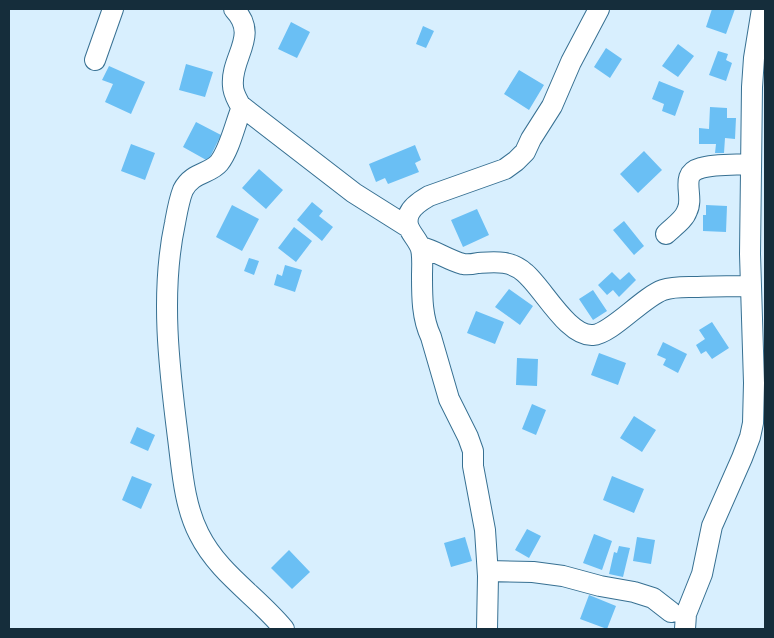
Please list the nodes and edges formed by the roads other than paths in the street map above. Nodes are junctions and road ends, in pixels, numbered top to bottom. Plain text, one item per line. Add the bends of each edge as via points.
1 (113, 9) edge
2 (234, 9) edge
3 (599, 9) edge
4 (762, 9) edge
5 (95, 60) dead end
6 (242, 107) junction
7 (751, 164) junction
8 (408, 227) junction
9 (666, 234) dead end
10 (421, 247) junction
11 (751, 286) junction
12 (488, 571) junction
13 (678, 625) edge
14 (284, 629) edge
15 (487, 629) edge

1 - 5 street
2 - 6 street via 240,14 246,34 232,85
3 - 8 street via 552,106 525,152 504,169 421,201 409,214
4 - 7 street via 752,77
6 - 8 street via 354,193
6 - 14 street via 219,163 191,180 179,204 170,253 168,346 184,482 198,533 219,566
7 - 9 street via 700,168 691,173 687,211
7 - 11 street
8 - 10 street
10 - 11 street via 466,264 512,264 541,288 571,326 582,334 595,336 662,290
10 - 12 street via 424,316 449,399 473,451
11 - 13 street via 754,384 750,437 712,526 702,574 686,614
12 - 13 street via 563,576 634,592 653,598
12 - 15 street

